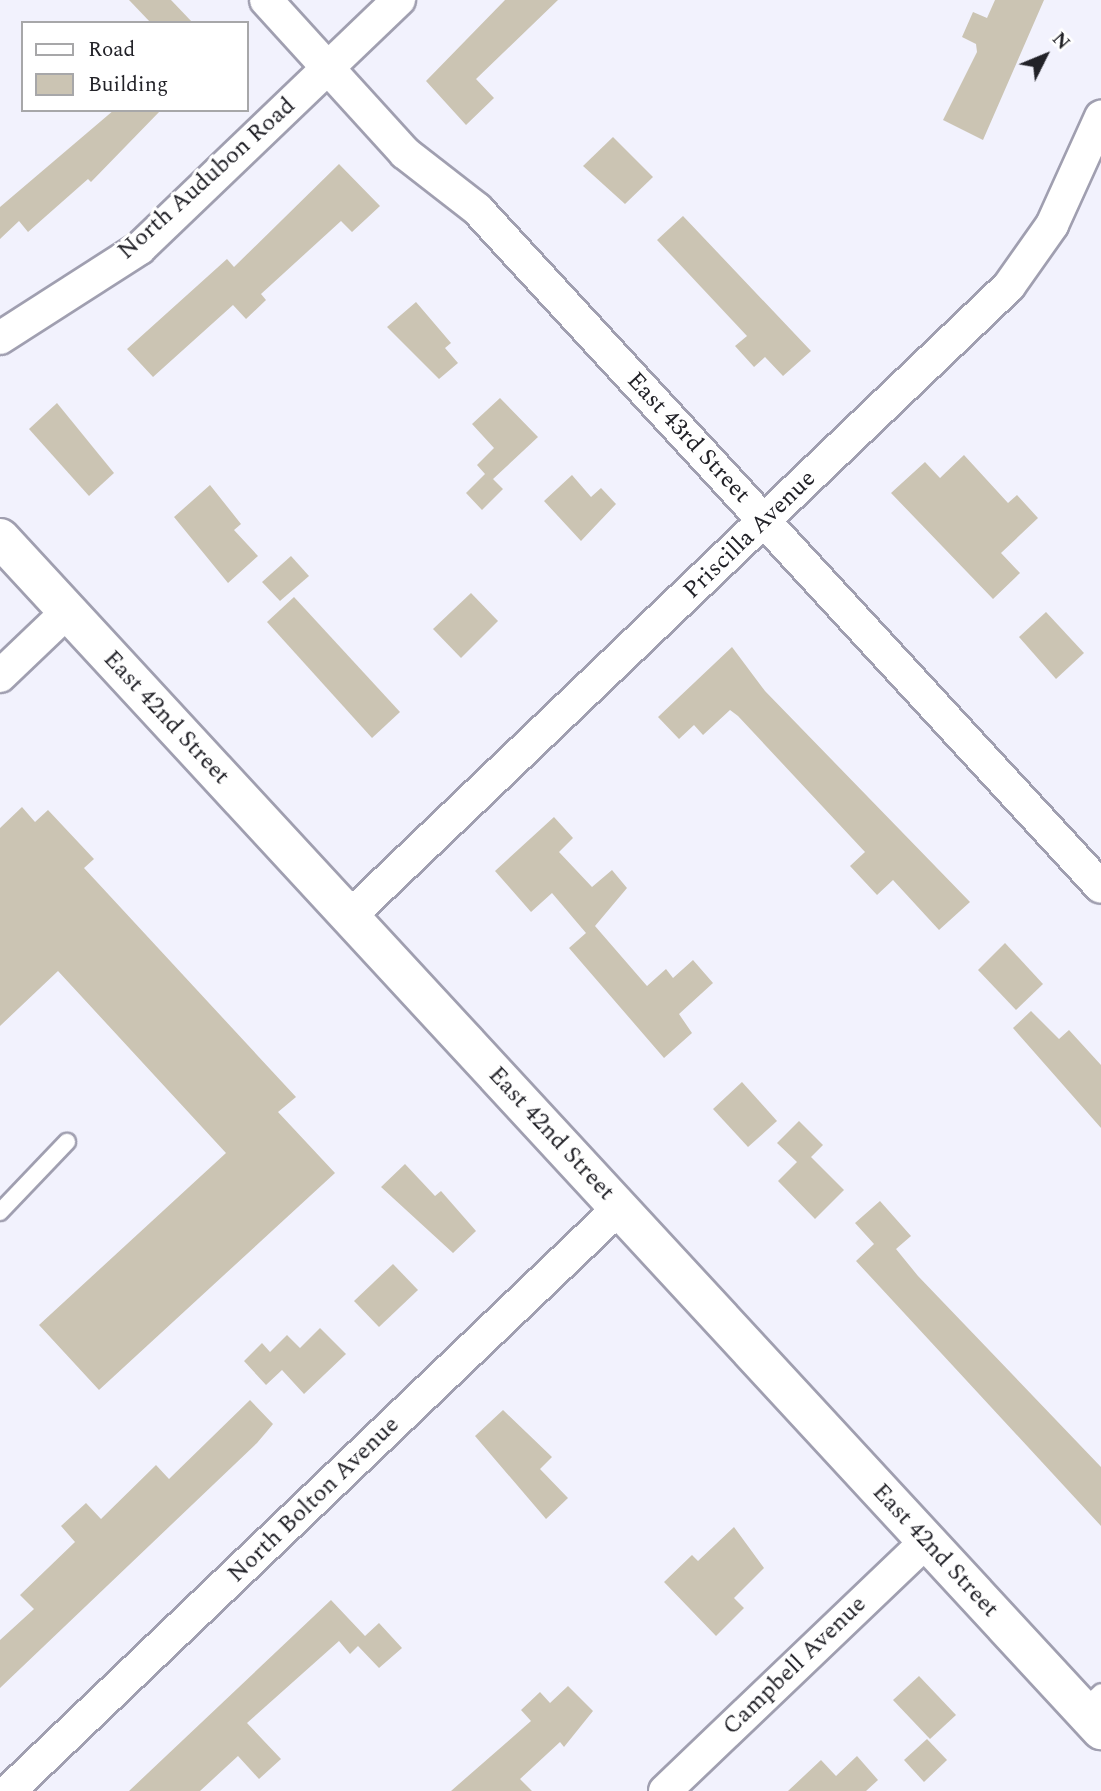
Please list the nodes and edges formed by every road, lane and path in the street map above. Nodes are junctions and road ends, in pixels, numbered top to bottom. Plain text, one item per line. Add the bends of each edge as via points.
1 (266, 0) edge
2 (399, 0) edge
3 (328, 68) junction
4 (1099, 126) edge
5 (0, 338) edge
6 (765, 521) junction
7 (0, 538) edge
8 (68, 611) junction
9 (0, 676) edge
10 (1101, 887) edge
11 (350, 916) junction
12 (67, 1142) dead end
13 (619, 1208) junction
14 (0, 1212) edge
15 (926, 1542) junction
16 (1095, 1711) edge
17 (9, 1791) edge
18 (665, 1791) edge

1 - 3 street, East 43rd Street
2 - 3 street, North Audubon Road
3 - 5 street, North Audubon Road via 140,248
3 - 6 street, East 43rd Street via 405,153 477,209
4 - 6 street, Priscilla Avenue via 1052,225 1016,278
6 - 10 street, East 43rd Street
6 - 11 street, Priscilla Avenue
7 - 8 street, East 42nd Street
8 - 9 street
8 - 11 street, East 42nd Street
11 - 13 street, East 42nd Street
12 - 14 lane
13 - 15 street, East 42nd Street
13 - 17 street, North Bolton Avenue
15 - 16 street, East 42nd Street
15 - 18 street, Campbell Avenue

